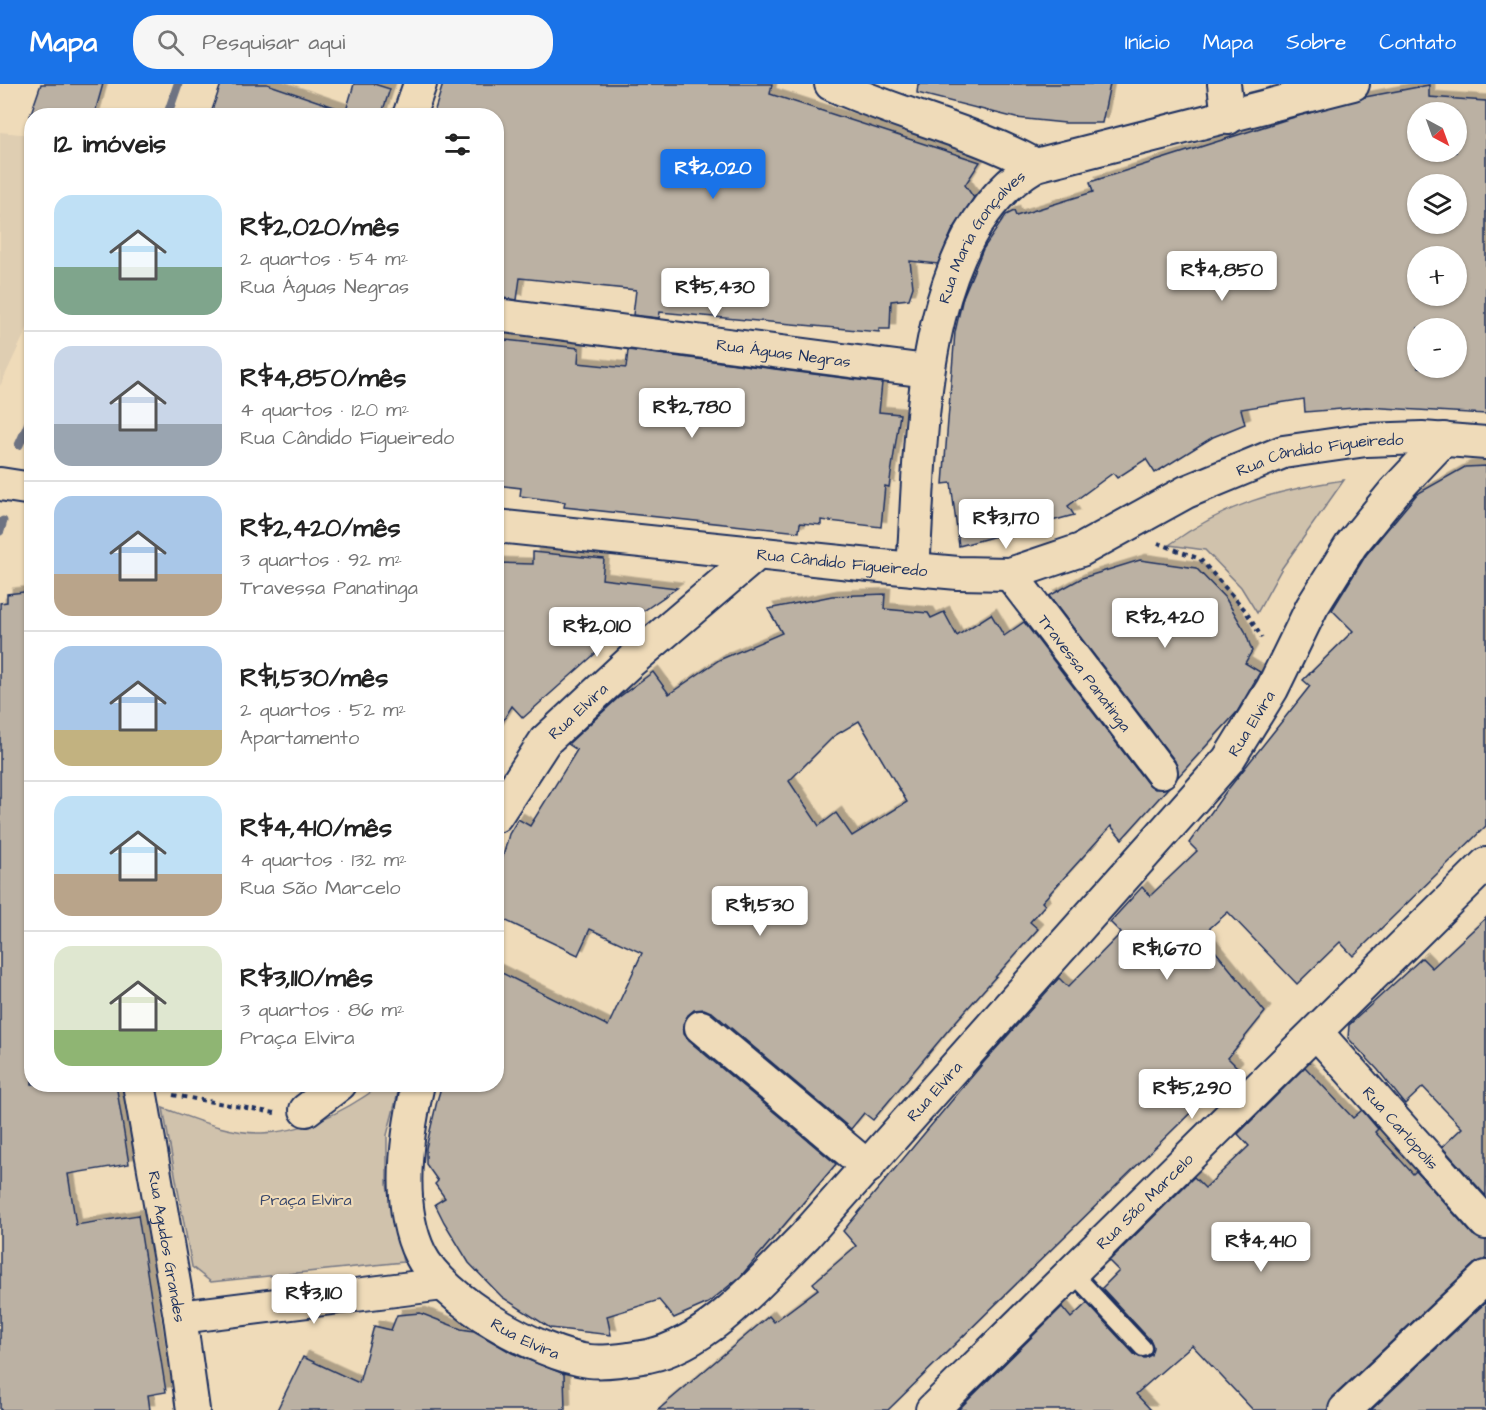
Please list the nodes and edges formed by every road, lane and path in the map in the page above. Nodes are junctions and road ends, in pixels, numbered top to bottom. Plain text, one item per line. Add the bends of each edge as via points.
1 (420, 84) edge
2 (831, 84) edge
3 (1224, 84) edge
4 (1353, 84) edge
5 (412, 108) edge
6 (1228, 118) junction
7 (1036, 165) junction
8 (504, 316) edge
9 (927, 371) junction
10 (1444, 440) junction
11 (1486, 442) edge
12 (0, 484) edge
13 (24, 488) edge
14 (504, 527) edge
15 (1122, 529) junction
16 (758, 553) junction
17 (914, 569) junction
18 (1010, 574) junction
19 (1282, 669) junction
20 (1161, 772) dead end
21 (504, 803) edge
22 (1486, 864) edge
23 (701, 1027) dead end
24 (1316, 1032) junction
25 (140, 1092) edge
26 (166, 1092) edge
27 (330, 1092) edge
28 (417, 1092) edge
29 (306, 1110) joint
30 (868, 1167) junction
31 (1486, 1223) edge
32 (1072, 1272) junction
33 (1486, 1277) edge
34 (443, 1284) junction
35 (180, 1317) junction
36 (1143, 1348) dead end
37 (193, 1410) edge
38 (932, 1410) edge
39 (1345, 1410) edge

1 - 5 street
2 - 7 street via 990,142
3 - 6 street
4 - 6 street, Rua Maria Gonçalves
6 - 7 street, Rua Maria Gonçalves
7 - 9 street, Rua Maria Gonçalves via 1001,192 972,235 954,270 936,325
8 - 9 street, Rua Águas Negras
9 - 17 street, Rua Maria Gonçalves
10 - 11 street, Rua Cândido Figueiredo
10 - 15 street, Rua Cândido Figueiredo via 1366,440 1283,452 1186,492
10 - 19 street, Rua Elvira via 1351,545 1312,607
12 - 13 street
14 - 16 street, Rua Cândido Figueiredo
15 - 18 street, Rua Cândido Figueiredo via 1056,561
15 - 19 path via 1200,559 1245,610
16 - 17 street, Rua Cândido Figueiredo
16 - 21 street, Rua Elvira via 553,733
17 - 18 street, Rua Cândido Figueiredo
18 - 20 street, Travessa Panatinga
19 - 30 street, Rua Elvira via 1228,760
22 - 24 street, Rua São Marcelo
23 - 30 street
24 - 31 street, Rua Carlópolis
24 - 32 street, Rua São Marcelo
25 - 35 street, Rua Agudos Grandes
26 - 29 path via 270,1113
27 - 29 street
28 - 34 street, Rua Elvira via 410,1134 407,1204 420,1255
30 - 34 street, Rua Elvira via 747,1295 698,1335 649,1356 590,1361 528,1342 480,1313
32 - 36 lane
32 - 38 street, Rua São Marcelo
33 - 39 street
34 - 35 street
35 - 37 street, Rua Agudos Grandes

